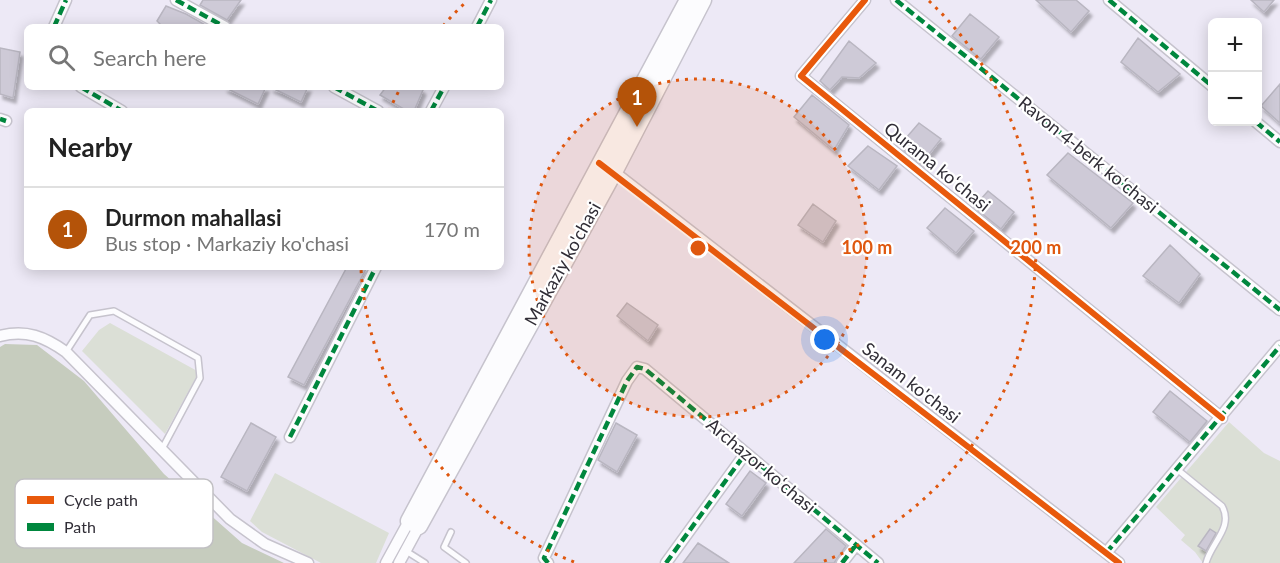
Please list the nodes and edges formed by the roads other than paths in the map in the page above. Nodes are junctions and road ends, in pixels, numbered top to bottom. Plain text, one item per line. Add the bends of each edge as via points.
1 (66, 0) edge
2 (176, 0) edge
3 (491, 0) edge
4 (688, 0) edge
5 (703, 0) edge
6 (865, 0) edge
7 (896, 0) edge
8 (1109, 0) edge
9 (55, 24) edge
10 (220, 24) edge
11 (479, 24) edge
12 (1208, 83) edge
13 (86, 90) edge
14 (340, 90) edge
15 (442, 90) edge
16 (117, 108) edge
17 (372, 108) edge
18 (433, 108) edge
19 (1261, 126) edge
20 (1280, 142) edge
21 (599, 163) junction
22 (614, 172) junction
23 (374, 270) edge
24 (544, 283) junction
25 (1280, 310) edge
26 (0, 336) edge
27 (1280, 346) edge
28 (66, 352) junction
29 (1222, 418) junction
30 (290, 437) dead end
31 (162, 450) junction
32 (745, 454) junction
33 (1178, 470) junction
34 (191, 479) edge
35 (213, 500) edge
36 (414, 523) junction
37 (451, 532) dead end
38 (856, 545) junction
39 (406, 550) junction
40 (1106, 553) junction
41 (308, 563) edge
42 (386, 563) edge
43 (399, 563) edge
44 (425, 563) edge
45 (466, 563) edge
46 (548, 563) edge
47 (666, 563) edge
48 (842, 563) edge
49 (878, 563) edge
50 (1119, 563) edge
51 (1206, 563) edge

1 - 9 street
2 - 10 street
3 - 11 street
4 - 21 street, Markaziy ko'chasi
5 - 22 street, Markaziy ko'chasi
6 - 29 street, Qurama koʻchasi via 801,76
7 - 25 street, Ravon 4-berk koʻchasi
8 - 12 street
13 - 16 street
14 - 17 street
15 - 18 street
19 - 20 street
21 - 22 street, Sanam ko'chasi
21 - 24 street, Markaziy ko'chasi
22 - 24 street, Markaziy ko'chasi
22 - 40 street, Sanam ko'chasi
23 - 30 street
24 - 36 street, Markaziy ko'chasi
26 - 28 street via 35,334
27 - 29 street
28 - 31 street
28 - 31 lane via 90,315 114,311 198,358 200,378
29 - 33 street
31 - 34 street
32 - 38 street, Archazor ko‘chasi
32 - 46 street, Archazor ko‘chasi via 645,369 637,367 544,558
32 - 47 street
33 - 40 street
33 - 51 lane via 1227,514 1226,526 1209,551
35 - 41 street via 241,528
36 - 39 street
36 - 42 street
37 - 45 lane via 444,547
38 - 48 street
38 - 49 street, Archazor ko‘chasi
39 - 43 street
39 - 44 lane
40 - 50 street, Sanam ko'chasi

